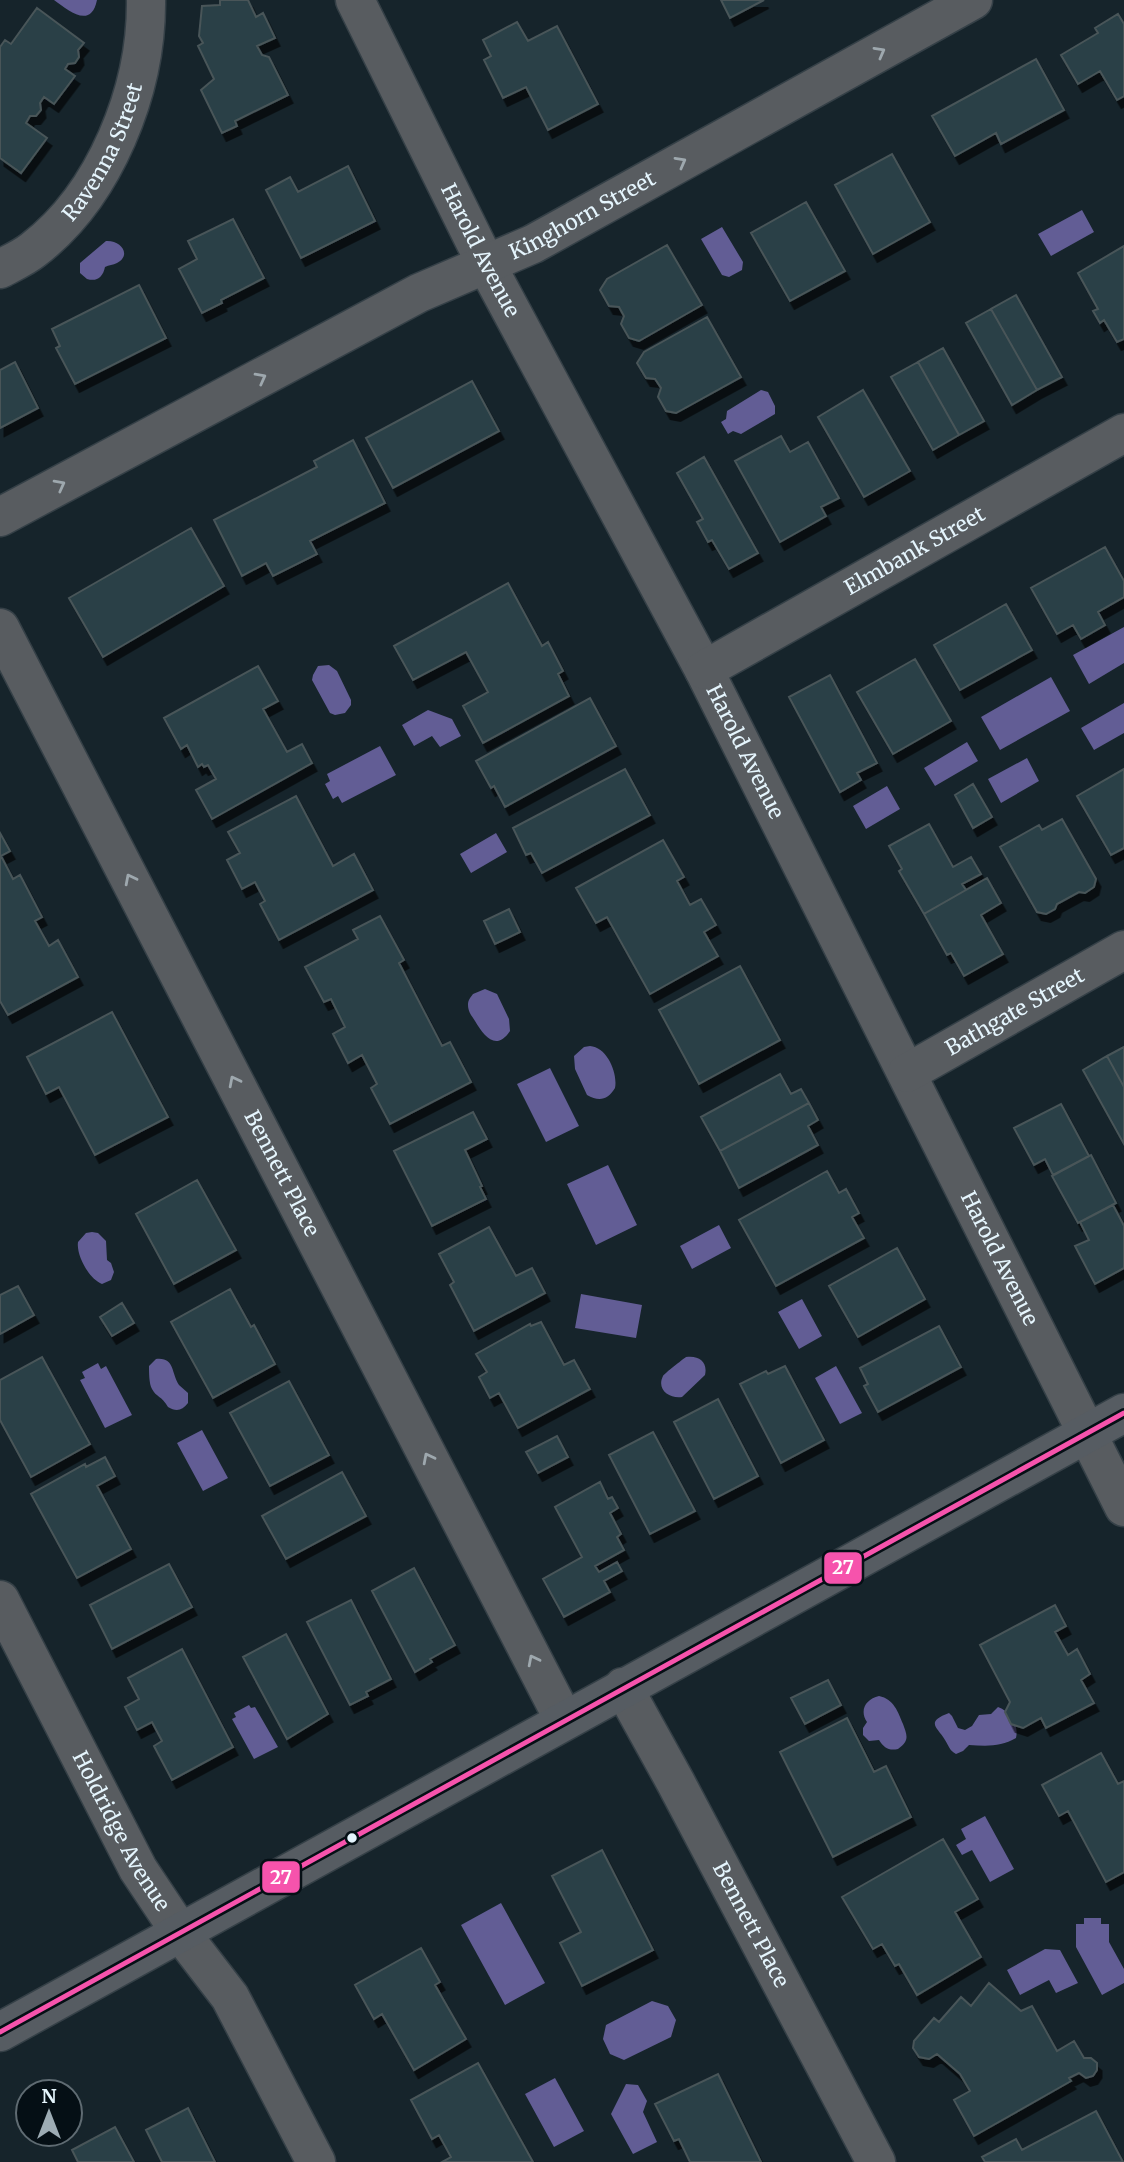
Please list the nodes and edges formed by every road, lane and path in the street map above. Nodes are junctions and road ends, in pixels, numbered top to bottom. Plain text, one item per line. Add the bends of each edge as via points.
1 (146, 0) edge
2 (355, 0) edge
3 (972, 0) edge
4 (486, 264) junction
5 (0, 269) edge
6 (1124, 433) edge
7 (0, 517) edge
8 (0, 628) edge
9 (704, 670) junction
10 (1124, 950) edge
11 (907, 1073) junction
12 (1124, 1413) edge
13 (1088, 1433) junction
14 (1124, 1507) edge
15 (0, 1600) edge
16 (623, 1688) junction
17 (564, 1720) junction
18 (180, 1931) junction
19 (0, 2032) edge
20 (316, 2162) edge
21 (876, 2162) edge

1 - 5 street, Ravenna Street via 145,39 131,103 106,162 75,209 32,251
2 - 4 street, Harold Avenue
4 -> 3 street, Kinghorn Street via 545,238
7 -> 4 street, Kinghorn Street via 419,293
4 - 9 street, Harold Avenue
6 - 9 street, Elmbank Street
17 -> 8 street, Bennett Place
9 - 11 street, Harold Avenue
10 - 11 street, Bathgate Street
11 - 13 street, Harold Avenue
12 - 13 main road
13 - 14 street, Harold Avenue
13 - 16 main road
15 - 18 street, Holdridge Avenue via 138,1869
16 - 17 main road
16 - 21 street, Bennett Place
17 - 18 main road
18 - 19 main road
18 - 20 street, Holdridge Avenue via 230,1997

